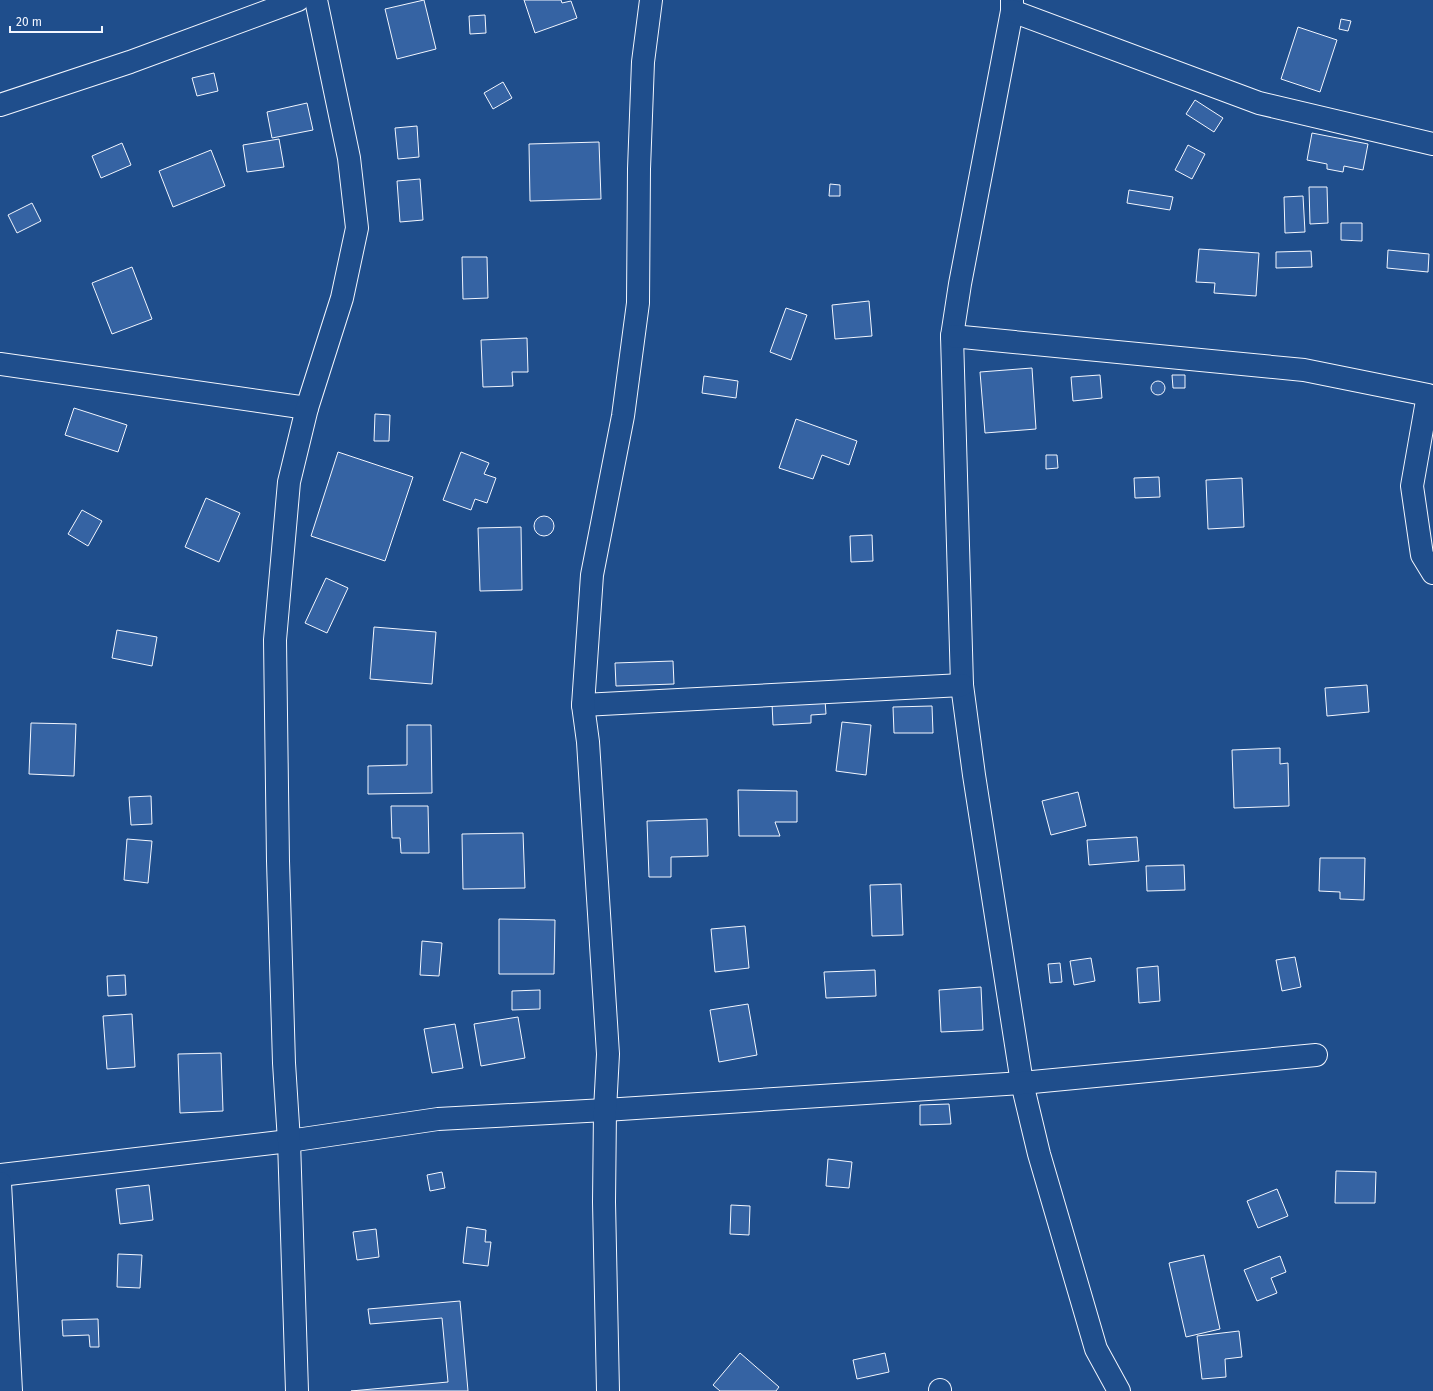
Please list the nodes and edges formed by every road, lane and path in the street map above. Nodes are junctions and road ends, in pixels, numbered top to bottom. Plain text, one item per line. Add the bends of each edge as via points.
1 (298, 0) edge
2 (316, 0) edge
3 (651, 0) edge
4 (1012, 5) edge
5 (0, 105) edge
6 (1433, 144) edge
7 (952, 336) junction
8 (0, 364) edge
9 (1430, 388) edge
10 (307, 408) junction
11 (1433, 573) edge
12 (962, 685) junction
13 (583, 705) junction
14 (1316, 1055) dead end
15 (1022, 1083) junction
16 (605, 1110) junction
17 (289, 1140) junction
18 (0, 1175) edge
19 (0, 1183) edge
20 (11, 1391) edge
21 (298, 1391) edge
22 (608, 1391) edge
23 (1119, 1391) edge

1 - 5 street via 130,62
2 - 10 street via 349,158 357,228 342,298
3 - 13 street via 643,62 638,304 622,416 592,575
4 - 6 street via 1259,103
4 - 7 street
7 - 9 street via 1304,370
7 - 12 street
8 - 10 street
9 - 11 street via 1412,486 1422,555
10 - 17 street via 289,482 275,640 278,869
12 - 13 street
12 - 15 street
13 - 16 street via 588,742 608,1054
14 - 15 street
15 - 16 street
15 - 23 street via 1039,1154 1096,1349
16 - 17 street via 438,1119
16 - 22 street
17 - 18 street
17 - 21 street
19 - 20 street

